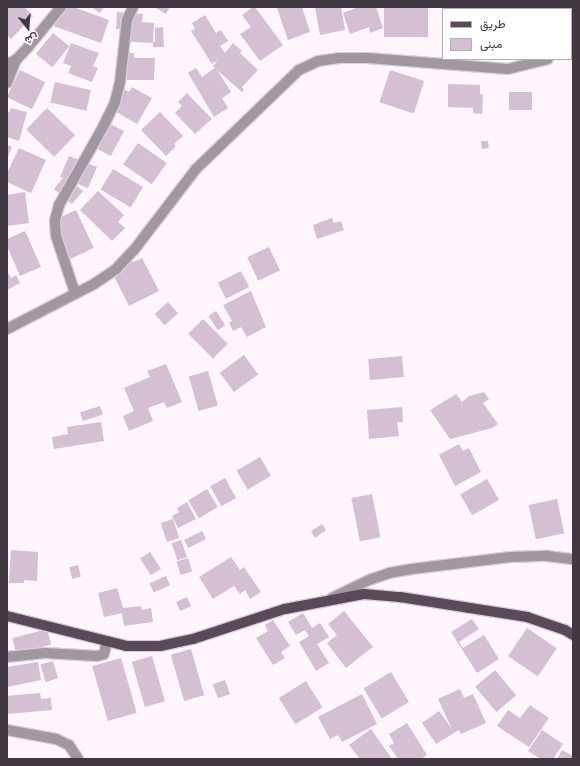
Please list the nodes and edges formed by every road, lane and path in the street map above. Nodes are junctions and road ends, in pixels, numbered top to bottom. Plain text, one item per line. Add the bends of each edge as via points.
1 (62, 7) edge
2 (133, 7) edge
3 (544, 60) edge
4 (11, 62) edge
5 (7, 83) edge
6 (75, 293) junction
7 (7, 329) edge
8 (573, 558) edge
9 (327, 601) junction
10 (7, 616) edge
11 (573, 635) edge
12 (107, 641) junction
13 (7, 657) edge
14 (7, 730) edge
15 (78, 759) edge

1 - 4 street
2 - 6 street via 127,20 120,82 114,102 104,125 59,205 55,220 56,236
3 - 6 street via 508,70 375,58 338,58 318,61 299,70 196,170 134,250 116,269
4 - 5 street
6 - 7 street
8 - 9 street via 510,558 412,569 368,580
9 - 11 main road via 364,594 400,597 527,617
9 - 12 main road via 285,609 193,639 160,646 126,646
10 - 12 main road
12 - 13 street via 104,654 97,656 45,654
14 - 15 street via 69,745

